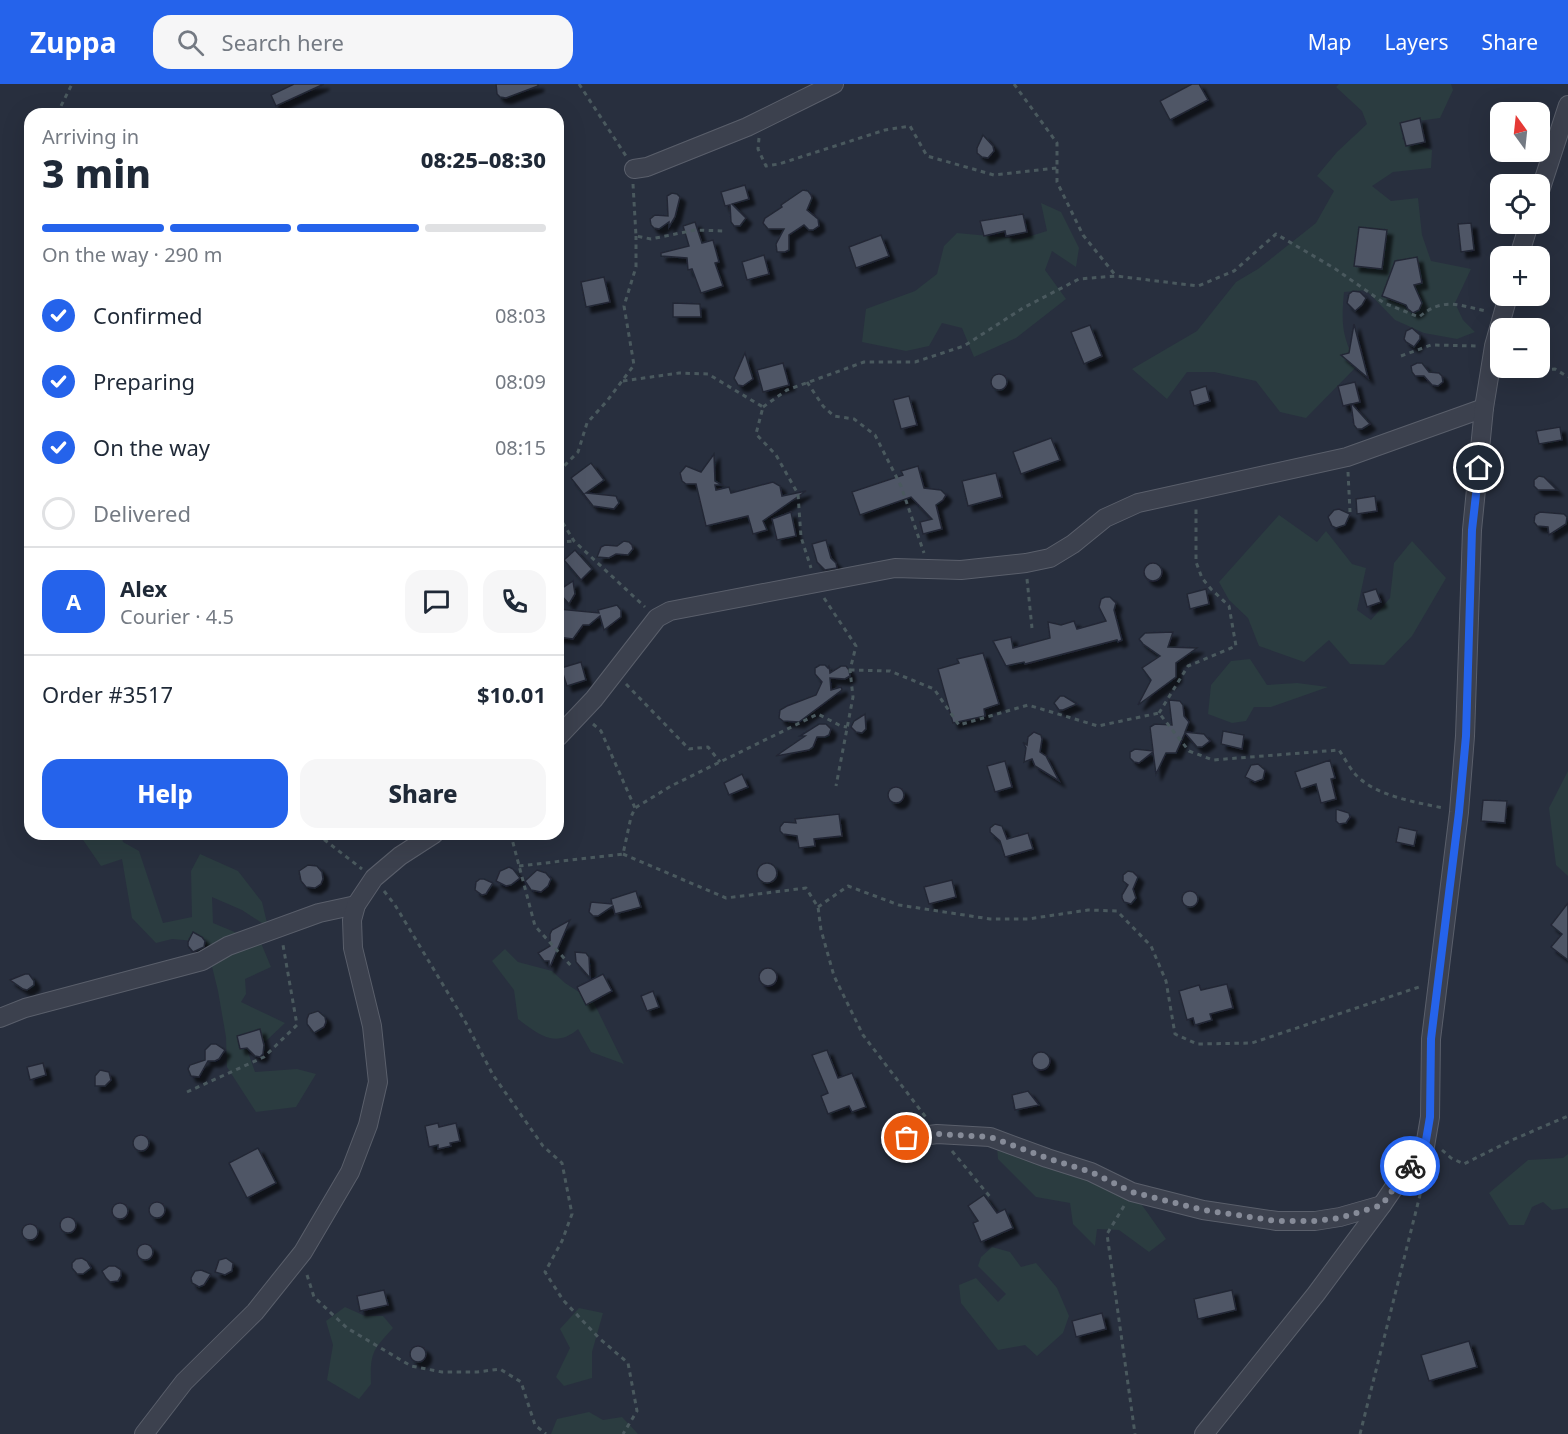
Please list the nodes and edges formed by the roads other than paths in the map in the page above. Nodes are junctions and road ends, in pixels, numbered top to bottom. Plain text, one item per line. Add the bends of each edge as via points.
1 (834, 84) edge
2 (1568, 105) edge
3 (634, 169) dead end
4 (1546, 174) edge
5 (1505, 306) edge
6 (1484, 408) junction
7 (564, 731) edge
8 (425, 840) edge
9 (356, 905) junction
10 (0, 1018) edge
11 (907, 1138) dead end
12 (1382, 1205) junction
13 (144, 1434) edge
14 (1204, 1434) edge

1 - 3 street via 759,122
2 - 4 street
5 - 6 street
6 - 7 street via 1347,457 1157,497 1105,518 1050,558 961,570 895,568 670,611 657,618
6 - 12 street via 1472,530 1469,664 1459,812 1431,1039 1430,1117 1425,1145
8 - 9 street via 374,878
9 - 10 street via 319,913 228,946 202,961
9 - 13 street via 353,948 372,1026 378,1082 368,1125 350,1172 303,1252 255,1312 184,1382
11 - 12 street via 937,1134 990,1137 1091,1172 1132,1192 1203,1210 1277,1221 1340,1218
12 - 14 street

